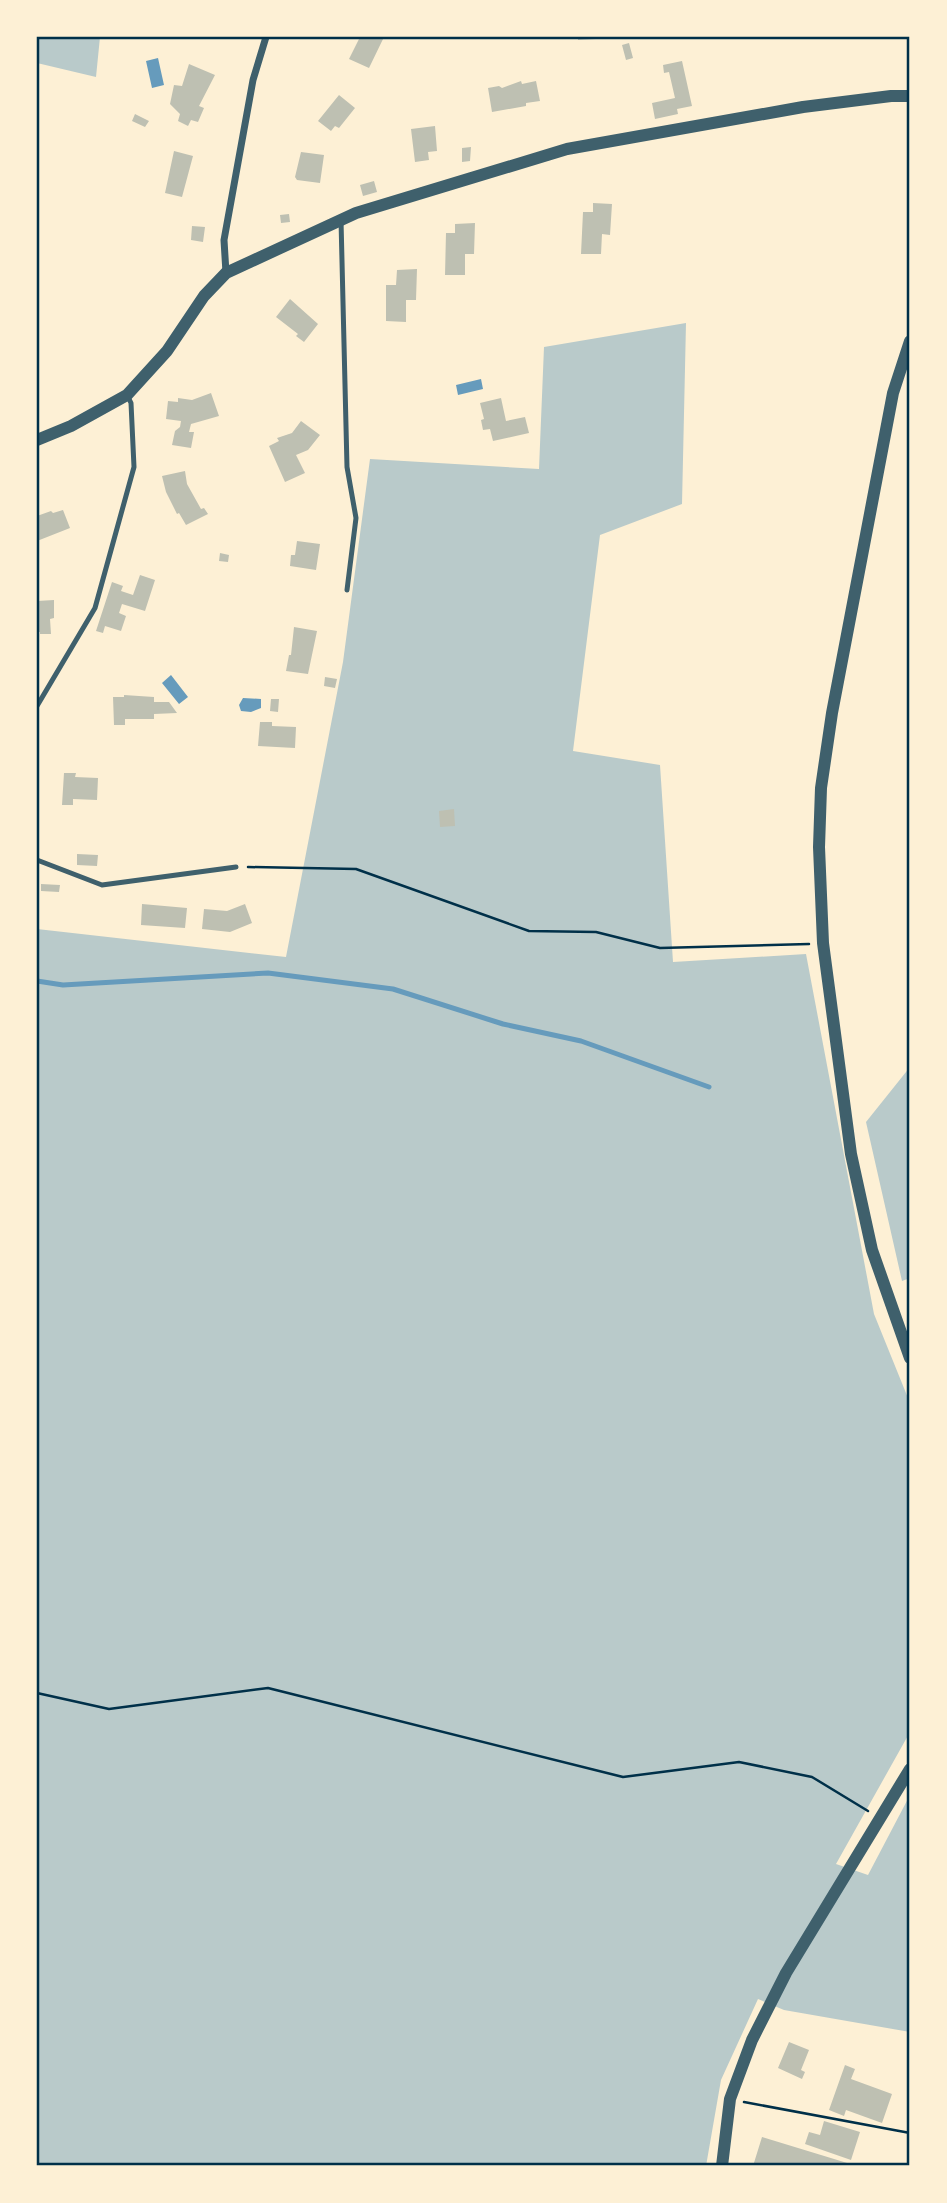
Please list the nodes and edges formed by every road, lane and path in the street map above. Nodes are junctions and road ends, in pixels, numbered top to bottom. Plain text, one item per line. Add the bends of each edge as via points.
1 (266, 37) edge
2 (910, 96) edge
3 (341, 220) junction
4 (226, 273) junction
5 (910, 341) edge
6 (127, 395) junction
7 (37, 440) edge
8 (346, 590) dead end
9 (37, 706) edge
10 (37, 860) edge
11 (236, 867) joint
12 (823, 943) junction
13 (910, 1357) edge
14 (37, 1693) edge
15 (910, 1769) edge
16 (880, 1818) junction
17 (730, 2099) junction
18 (910, 2133) edge
19 (722, 2166) edge

1 - 4 street via 253,80 224,240
2 - 3 street via 803,107 567,149
3 - 4 street
3 - 8 lane via 347,467 356,518
4 - 6 street
5 - 12 street via 893,393 821,789
6 - 7 street
6 - 9 lane via 134,467 95,608
10 - 11 lane via 102,885
11 - 12 path via 356,869 529,931 596,932 660,948
12 - 13 street via 850,1154 872,1250
14 - 16 path via 109,1709 268,1688 623,1777 739,1762 812,1777
15 - 16 street
16 - 17 street via 786,1973 752,2040
17 - 18 path
17 - 19 street

